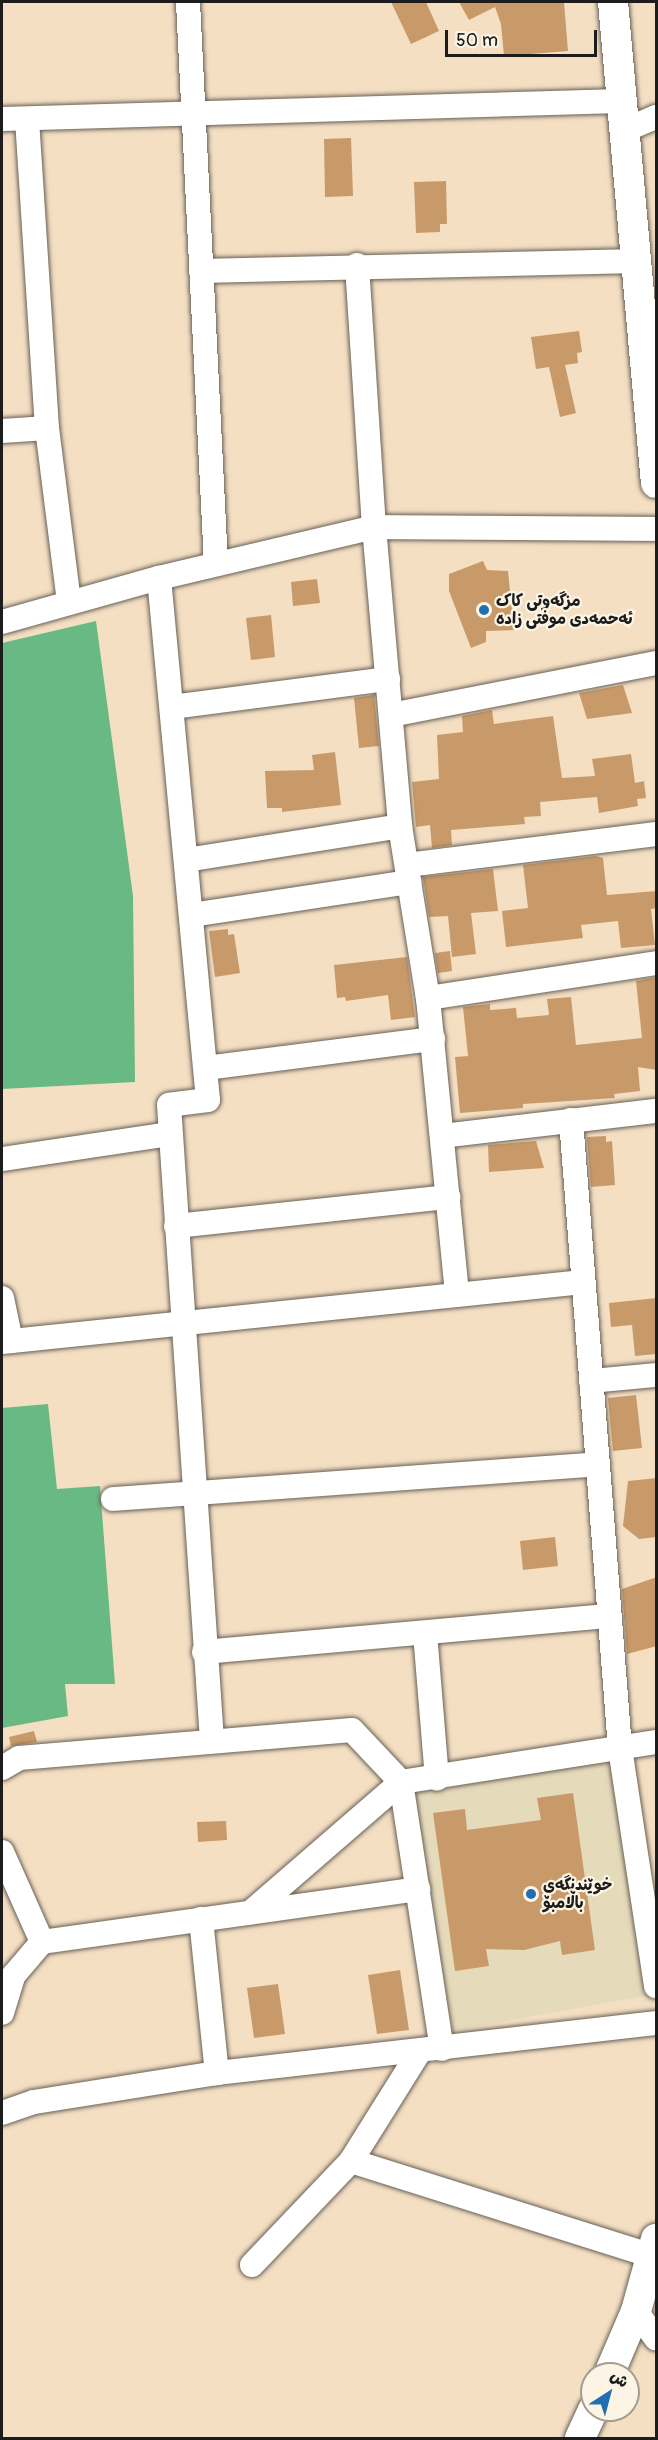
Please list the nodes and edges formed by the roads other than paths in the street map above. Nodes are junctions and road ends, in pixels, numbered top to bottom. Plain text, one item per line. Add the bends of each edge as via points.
1 (188, 2) edge
2 (613, 2) edge
3 (621, 101) junction
4 (193, 114) junction
5 (657, 117) edge
6 (27, 118) junction
7 (2, 119) edge
8 (625, 130) junction
9 (637, 261) junction
10 (357, 265) junction
11 (201, 271) junction
12 (47, 428) junction
13 (2, 431) edge
14 (657, 483) edge
15 (374, 527) junction
16 (657, 529) edge
17 (216, 564) junction
18 (159, 578) junction
19 (69, 603) junction
20 (2, 622) edge
21 (657, 663) edge
22 (388, 679) junction
23 (172, 707) junction
24 (391, 715) junction
25 (400, 826) junction
26 (657, 834) edge
27 (186, 860) junction
28 (408, 873) junction
29 (191, 915) junction
30 (657, 963) edge
31 (428, 998) junction
32 (433, 1039) junction
33 (206, 1068) junction
34 (657, 1111) edge
35 (571, 1120) junction
36 (170, 1134) junction
37 (442, 1136) junction
38 (2, 1160) edge
39 (448, 1197) junction
40 (176, 1226) junction
41 (583, 1282) junction
42 (457, 1295) junction
43 (2, 1298) edge
44 (182, 1323) junction
45 (6, 1341) edge
46 (657, 1375) edge
47 (591, 1381) junction
48 (597, 1464) junction
49 (193, 1493) junction
50 (113, 1499) dead end
51 (609, 1616) junction
52 (425, 1633) junction
53 (204, 1652) junction
54 (212, 1741) junction
55 (657, 1742) edge
56 (620, 1748) junction
57 (2, 1768) edge
58 (437, 1779) junction
59 (401, 1782) junction
60 (2, 1852) edge
61 (418, 1889) junction
62 (251, 1912) junction
63 (201, 1919) junction
64 (42, 1942) junction
65 (657, 1986) edge
66 (2, 2013) edge
67 (657, 2023) edge
68 (430, 2051) junction
69 (217, 2073) junction
70 (2, 2113) edge
71 (351, 2161) junction
72 (654, 2247) edge
73 (252, 2265) dead end
74 (636, 2311) junction
75 (657, 2339) edge
76 (614, 2362) edge
77 (588, 2422) edge
78 (580, 2439) edge

1 - 4 street
2 - 3 street
3 - 4 street
3 - 8 street
4 - 6 street
4 - 11 street
5 - 8 street
6 - 7 street
6 - 12 street
8 - 9 street
9 - 10 street
9 - 14 street
10 - 11 street
10 - 15 street
11 - 17 street
12 - 13 street
12 - 19 street
15 - 16 street
15 - 17 street
15 - 22 street
17 - 18 street
18 - 19 street
18 - 23 street
19 - 20 street
21 - 24 street
22 - 23 street
22 - 24 street
23 - 27 street
24 - 25 street
25 - 27 street
25 - 28 street
26 - 28 street
27 - 29 street
28 - 29 street
28 - 31 street
29 - 33 street
30 - 31 street
31 - 32 street
32 - 33 street
32 - 37 street
33 - 36 street via 208,1100 169,1105
34 - 35 street
35 - 37 street
35 - 41 street
36 - 38 street
36 - 40 street
37 - 39 street
39 - 40 street
39 - 42 street
40 - 44 street
41 - 42 street
41 - 47 street
42 - 44 street
43 - 45 street
44 - 45 street
44 - 49 street
46 - 47 street
47 - 48 street
48 - 49 street
48 - 51 street
49 - 50 street
49 - 53 street
51 - 52 street
51 - 56 street
52 - 53 street
52 - 58 street
53 - 54 street
54 - 57 street via 19,1758
54 - 59 street via 352,1730
55 - 56 street
56 - 58 street
56 - 65 street
58 - 59 street
59 - 61 street
59 - 62 street
60 - 64 street
61 - 62 street
61 - 68 street
62 - 63 street
63 - 64 street
63 - 69 street
64 - 66 street via 13,1976
67 - 68 street
68 - 69 street
68 - 71 street
69 - 70 street via 34,2102
71 - 72 street
71 - 73 street
72 - 74 street
74 - 75 street
74 - 76 street
77 - 78 street

